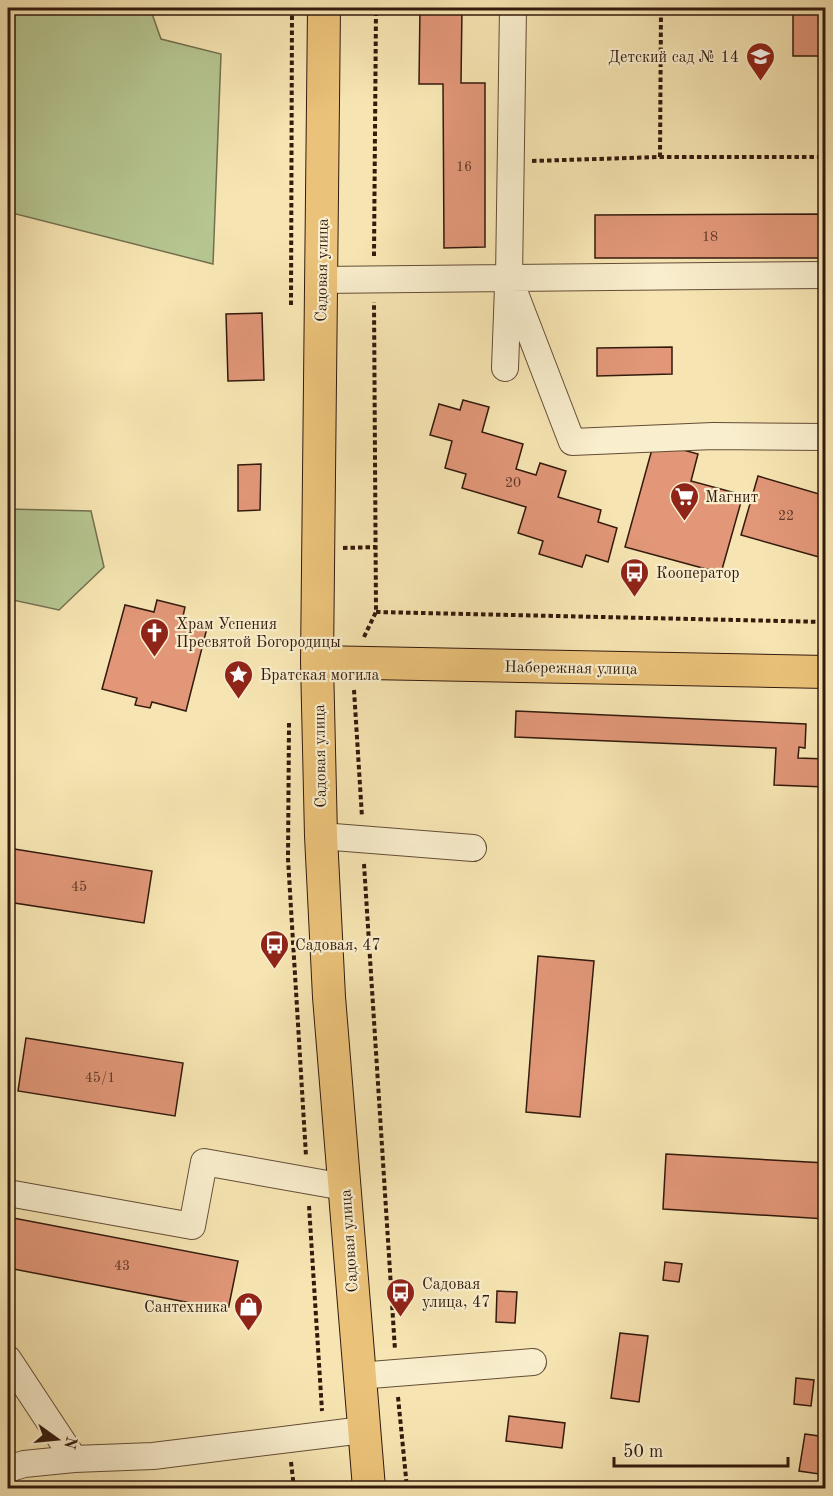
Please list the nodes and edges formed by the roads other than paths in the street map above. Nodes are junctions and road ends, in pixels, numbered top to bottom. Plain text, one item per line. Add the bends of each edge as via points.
1 (324, 8) edge
2 (513, 8) edge
3 (825, 275) edge
4 (509, 278) junction
5 (321, 280) junction
6 (505, 368) dead end
7 (825, 437) edge
8 (316, 662) junction
9 (825, 672) edge
10 (321, 836) junction
11 (473, 848) dead end
12 (344, 1187) junction
13 (8, 1193) edge
14 (8, 1359) edge
15 (533, 1362) dead end
16 (358, 1376) junction
17 (363, 1430) junction
18 (74, 1459) junction
19 (13, 1465) edge
20 (369, 1488) edge

1 - 5 main road, Садовая улица
2 - 4 lane
3 - 4 lane
4 - 5 lane
4 - 6 lane
4 - 7 lane via 572,442 713,435
5 - 8 main road, Садовая улица
8 - 9 main road, Набережная улица
8 - 10 main road, Садовая улица
10 - 11 lane
10 - 12 main road, Садовая улица
12 - 13 lane via 204,1162 192,1226
12 - 16 main road, Садовая улица
14 - 18 lane
15 - 16 lane
16 - 17 main road, Садовая улица
17 - 18 lane via 153,1456
17 - 20 main road, Садовая улица
18 - 19 lane

